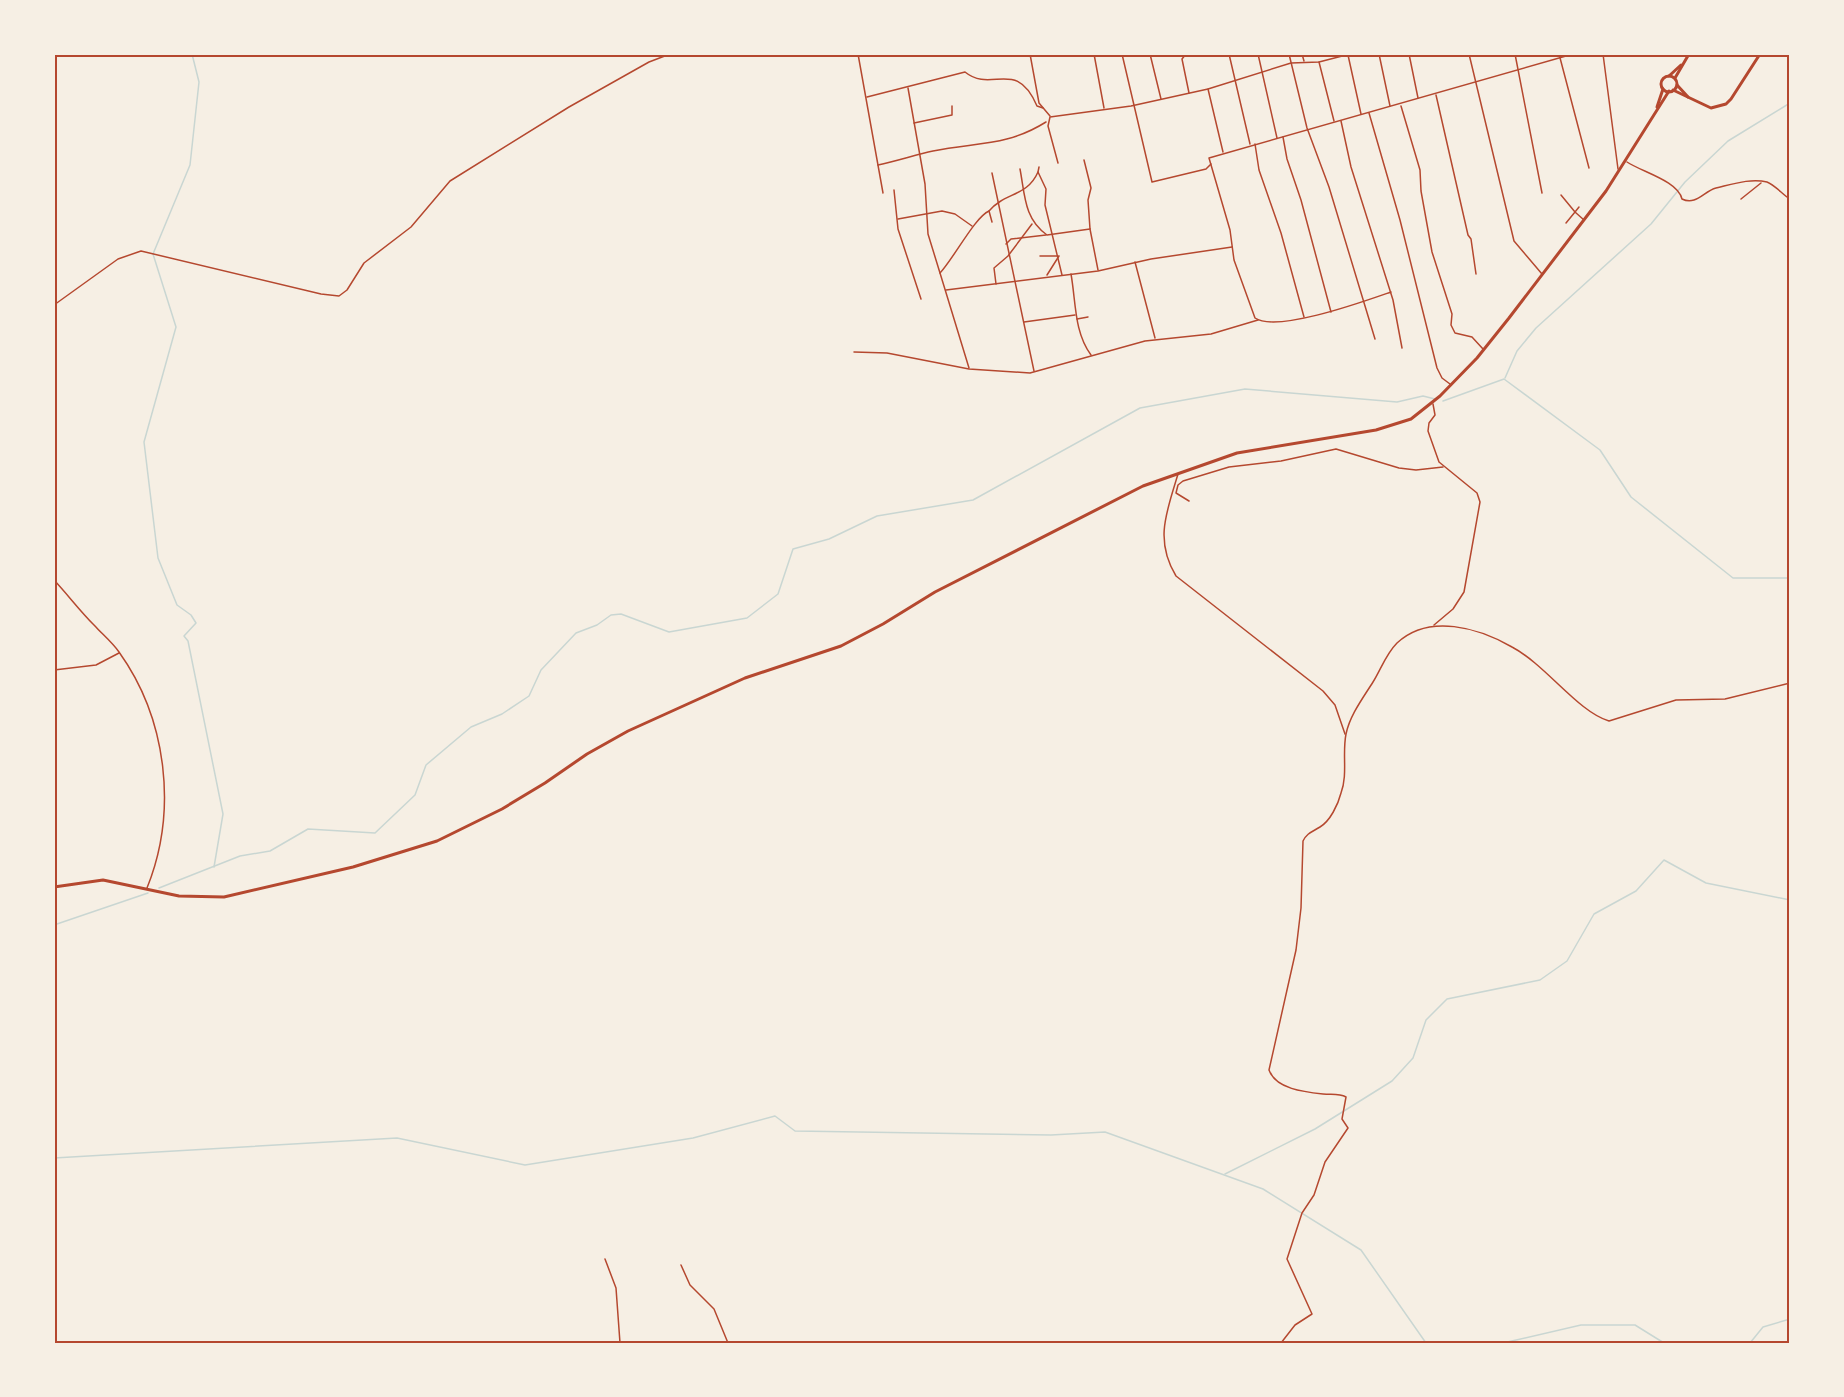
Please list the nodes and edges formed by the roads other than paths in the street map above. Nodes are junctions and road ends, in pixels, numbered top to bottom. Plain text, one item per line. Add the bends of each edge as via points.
1 (670, 54) edge
2 (858, 54) edge
3 (1030, 54) edge
4 (1094, 54) edge
5 (1122, 54) edge
6 (1150, 54) edge
7 (1186, 54) edge
8 (1229, 54) edge
9 (1258, 54) edge
10 (1289, 54) edge
11 (1302, 54) edge
12 (1334, 54) edge
13 (1379, 54) edge
14 (1409, 54) edge
15 (1468, 54) edge
16 (1515, 54) edge
17 (1559, 54) edge
18 (1573, 54) edge
19 (1603, 54) edge
20 (1689, 54) edge
21 (1760, 54) edge
22 (1349, 55) edge
23 (1561, 57) junction
24 (1336, 58) junction
25 (1304, 62) junction
26 (1319, 62) junction
27 (1291, 63) junction
28 (1681, 66) junction
29 (1518, 68) junction
30 (1263, 72) junction
31 (1669, 76) junction
32 (1675, 79) junction
33 (1235, 80) junction
34 (1476, 80) junction
35 (1677, 85) junction
36 (908, 87) junction
37 (1208, 89) junction
38 (1664, 89) junction
39 (1671, 91) junction
40 (1189, 93) junction
41 (1436, 95) junction
42 (867, 97) junction
43 (1689, 98) junction
44 (1161, 99) junction
45 (1418, 99) junction
46 (1401, 105) junction
47 (952, 106) dead end
48 (1133, 106) junction
49 (1390, 106) junction
50 (1043, 108) junction
51 (1657, 108) junction
52 (1104, 109) junction
53 (1369, 113) junction
54 (1361, 115) junction
55 (1050, 117) junction
56 (1341, 121) junction
57 (1047, 122) junction
58 (1334, 122) junction
59 (914, 123) junction
60 (1307, 128) junction
61 (1283, 136) junction
62 (1277, 138) junction
63 (1255, 144) junction
64 (1250, 145) junction
65 (1223, 153) junction
66 (919, 155) junction
67 (1084, 160) dead end
68 (1626, 162) junction
69 (1058, 163) dead end
70 (1211, 164) junction
71 (878, 165) junction
72 (1040, 167) dead end
73 (1589, 168) dead end
74 (1020, 169) dead end
75 (1038, 172) junction
76 (992, 173) dead end
77 (1618, 173) junction
78 (1762, 182) junction
79 (894, 190) dead end
80 (1025, 191) junction
81 (883, 193) dead end
82 (1542, 193) dead end
83 (1561, 195) dead end
84 (1741, 199) dead end
85 (1790, 200) edge
86 (997, 202) junction
87 (1579, 207) dead end
88 (989, 211) junction
89 (1575, 212) junction
90 (926, 213) junction
91 (897, 219) junction
92 (1584, 220) junction
93 (992, 222) dead end
94 (1032, 223) junction
95 (1566, 223) dead end
96 (973, 226) junction
97 (1090, 229) junction
98 (1047, 235) junction
99 (1053, 235) junction
100 (1023, 238) junction
101 (1006, 244) junction
102 (1233, 247) junction
103 (1008, 256) junction
104 (1040, 256) dead end
105 (1059, 256) junction
106 (1135, 262) junction
107 (1098, 271) junction
108 (940, 273) junction
109 (1071, 274) junction
110 (1476, 274) dead end
111 (1542, 274) junction
112 (1046, 275) junction
113 (1062, 275) junction
114 (1013, 281) junction
115 (996, 284) junction
116 (946, 290) junction
117 (1391, 292) junction
118 (921, 299) dead end
119 (1363, 301) junction
120 (54, 305) edge
121 (1332, 312) junction
122 (1076, 314) junction
123 (1088, 317) dead end
124 (1305, 317) junction
125 (1077, 319) junction
126 (1259, 320) junction
127 (1024, 322) junction
128 (1155, 339) junction
129 (1375, 339) dead end
130 (1402, 348) dead end
131 (1484, 350) junction
132 (854, 352) dead end
133 (1092, 356) junction
134 (969, 369) junction
135 (1034, 372) junction
136 (1451, 385) junction
137 (1433, 404) junction
138 (1443, 467) junction
139 (1179, 472) junction
140 (1189, 501) dead end
141 (54, 580) edge
142 (1434, 626) junction
143 (120, 653) junction
144 (54, 670) edge
145 (1790, 683) edge
146 (1346, 735) junction
147 (54, 887) edge
148 (146, 889) junction
149 (605, 1259) dead end
150 (681, 1265) dead end
151 (620, 1343) edge
152 (728, 1343) edge
153 (1281, 1343) edge

1 - 120 street via 569,107 450,181 411,228 364,263 339,296 141,251 118,259
2 - 42 street
3 - 50 street via 1036,92
4 - 52 street
5 - 48 street
6 - 44 street
7 - 40 street via 1182,59
8 - 33 street
9 - 30 street
10 - 27 street
11 - 25 street
12 - 24 street
13 - 49 street
14 - 45 street
15 - 34 street
16 - 29 street
17 - 23 street
18 - 23 street
19 - 77 street
20 - 28 main road
21 - 43 main road via 1726,104 1711,108
22 - 24 street
22 - 54 street
23 - 29 street
23 - 73 street
24 - 26 street
25 - 26 street
25 - 27 street
26 - 58 street
27 - 30 street
27 - 60 street
28 - 31 main road
28 - 32 main road
29 - 34 street
29 - 82 street
30 - 33 street
30 - 62 street
31 - 32 main road
31 - 38 main road via 1663,79
32 - 35 main road
33 - 37 street
33 - 64 street
34 - 41 street
34 - 111 street via 1514,240
35 - 39 main road
35 - 43 main road
36 - 42 street
36 - 50 street via 966,72 977,78 1008,78 1029,89 1037,106
36 - 59 street
37 - 40 street
37 - 65 street
38 - 39 main road
38 - 51 main road
39 - 43 main road
39 - 51 main road
40 - 44 street
41 - 45 street
41 - 110 street
42 - 71 street
44 - 48 street
45 - 46 street
46 - 49 street
46 - 131 street via 1420,168 1432,252 1452,314 1451,325 1456,334 1472,337
47 - 59 street via 952,115
48 - 52 street
48 - 70 street via 1152,182 1198,172
49 - 53 street
50 - 55 street
51 - 68 main road
52 - 55 street
53 - 54 street
53 - 136 street via 1437,368
54 - 56 street
55 - 57 street
56 - 58 street
56 - 117 street
57 - 66 street via 1034,131 995,144
57 - 69 street
58 - 60 street
59 - 66 street
60 - 61 street
60 - 119 street
61 - 62 street
61 - 121 street
62 - 63 street
63 - 64 street
63 - 124 street via 1259,170
64 - 65 street
65 - 70 street via 1209,158
66 - 71 street
66 - 90 street
67 - 97 street via 1091,188
68 - 77 main road
68 - 78 street via 1667,181 1687,201 1717,188 1749,180
70 - 102 street
71 - 81 street
72 - 75 street
74 - 80 street
75 - 80 street
75 - 99 street via 1046,189 1045,205
76 - 86 street
77 - 92 main road
78 - 84 street
78 - 85 street
79 - 91 street
80 - 86 street
80 - 94 street via 1025,209
83 - 89 street
86 - 88 street
86 - 101 street
87 - 89 street
88 - 93 street
88 - 96 street
89 - 92 street
89 - 95 street
90 - 91 street
90 - 96 street via 955,214
90 - 108 street
91 - 118 street
92 - 111 main road
94 - 98 street
94 - 100 street
96 - 108 street
97 - 99 street
97 - 107 street
98 - 99 street
98 - 100 street
99 - 105 street
100 - 101 street via 1011,239
100 - 103 street
101 - 103 street
102 - 106 street
102 - 126 street via 1238,274
103 - 114 street
103 - 115 street via 994,268
104 - 105 street
105 - 112 street
105 - 113 street
106 - 107 street
106 - 128 street
107 - 109 street
108 - 116 street
109 - 113 street
109 - 122 street
111 - 131 main road
112 - 113 street
112 - 114 street
114 - 115 street
114 - 127 street
115 - 116 street
116 - 134 street
117 - 119 street
117 - 130 street
119 - 121 street
119 - 129 street
121 - 124 street
122 - 125 street
122 - 127 street
123 - 125 street
124 - 126 street
125 - 133 street via 1084,346
126 - 128 street via 1211,334
127 - 135 street
128 - 133 street
131 - 136 main road
132 - 134 street via 887,353
133 - 135 street
134 - 135 street
136 - 137 main road
137 - 138 street via 1435,415 1428,431
137 - 139 main road via 1411,419 1389,427 1257,448
138 - 140 street via 1399,468 1336,449 1230,466 1183,481 1176,493
138 - 142 street via 1477,493 1479,512 1464,592
139 - 146 street via 1164,524 1165,554 1176,576 1323,691 1335,705
139 - 148 main road via 1110,502 935,592 841,646 745,678 628,731 502,808 437,841 352,867 224,897 191,897
141 - 143 street
142 - 145 street via 1468,628 1514,647 1542,667 1592,714 1609,721 1676,700 1725,699
142 - 146 street via 1408,636 1392,649 1352,716
143 - 144 street via 96,665
143 - 148 street via 152,715 163,777 161,843
146 - 153 street via 1341,794 1329,819 1303,841 1296,950 1269,1070 1283,1086 1346,1097 1342,1119 1348,1128 1325,1162 1287,1259 1312,1314 1295,1325
147 - 148 main road via 103,880
149 - 151 street via 616,1288
150 - 152 street via 690,1285 714,1309

